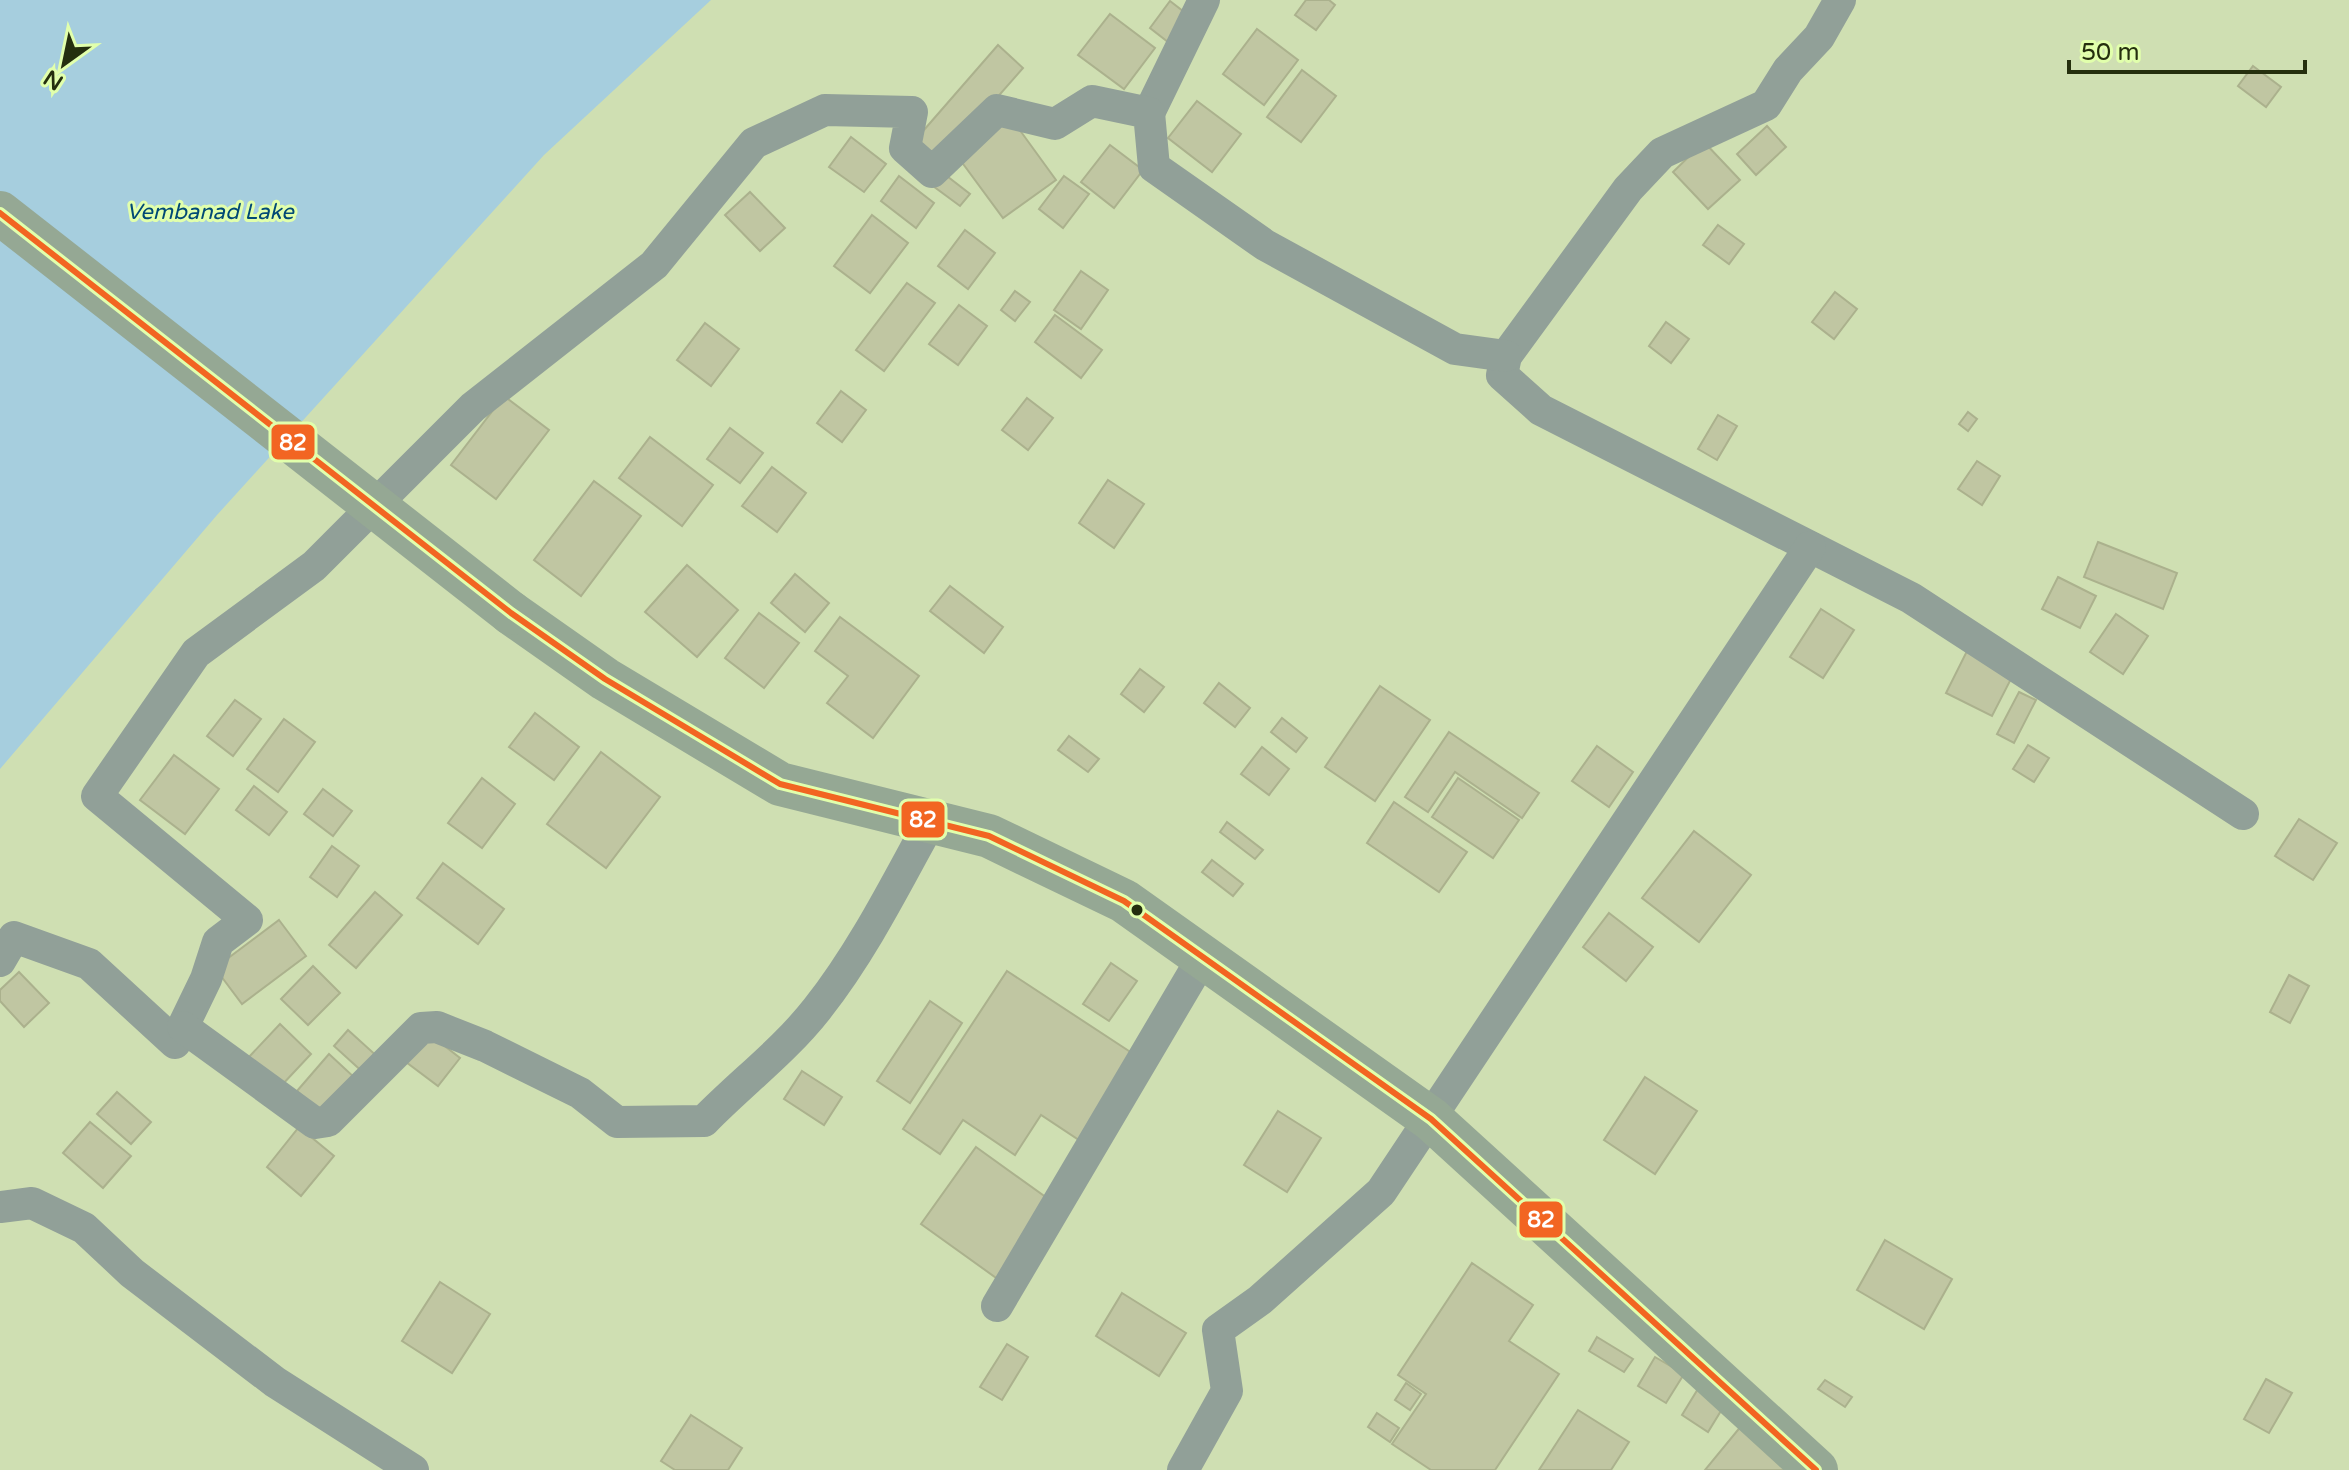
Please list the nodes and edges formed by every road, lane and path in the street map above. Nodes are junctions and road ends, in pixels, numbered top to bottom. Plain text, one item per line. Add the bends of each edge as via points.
1 (1204, 0) edge
2 (1840, 0) edge
3 (1149, 113) junction
4 (0, 213) edge
5 (1506, 356) junction
6 (1810, 547) junction
7 (2243, 814) dead end
8 (930, 822) junction
9 (1203, 957) junction
10 (0, 961) edge
11 (183, 1027) junction
12 (1431, 1119) junction
13 (0, 1207) edge
14 (997, 1306) dead end
15 (413, 1470) edge
16 (1183, 1470) edge
17 (1816, 1470) edge

1 - 3 street
2 - 5 street via 1819,37 1788,70 1766,105 1653,162 1582,249
3 - 5 street via 1154,167 1265,245 1455,349
3 - 11 street via 1092,101 1055,124 997,110 932,172 905,148 912,112 825,110 754,143 654,265 473,407 314,566 196,653 97,796 247,920 218,942
4 - 8 main road, bridge via 511,613 605,679 780,784
5 - 6 street via 1502,375 1541,410
6 - 7 street via 1911,598
6 - 12 street
8 - 9 main road via 989,836 1124,901
8 - 11 street via 859,951 816,1010 704,1121 617,1122 580,1093 437,1027 421,1028 328,1121 315,1123
9 - 12 main road
9 - 14 street
10 - 11 street via 14,937 89,964 175,1043
12 - 16 street via 1381,1192 1260,1300 1218,1330 1227,1391
12 - 17 main road
13 - 15 street via 32,1203 84,1228 132,1273 275,1382

